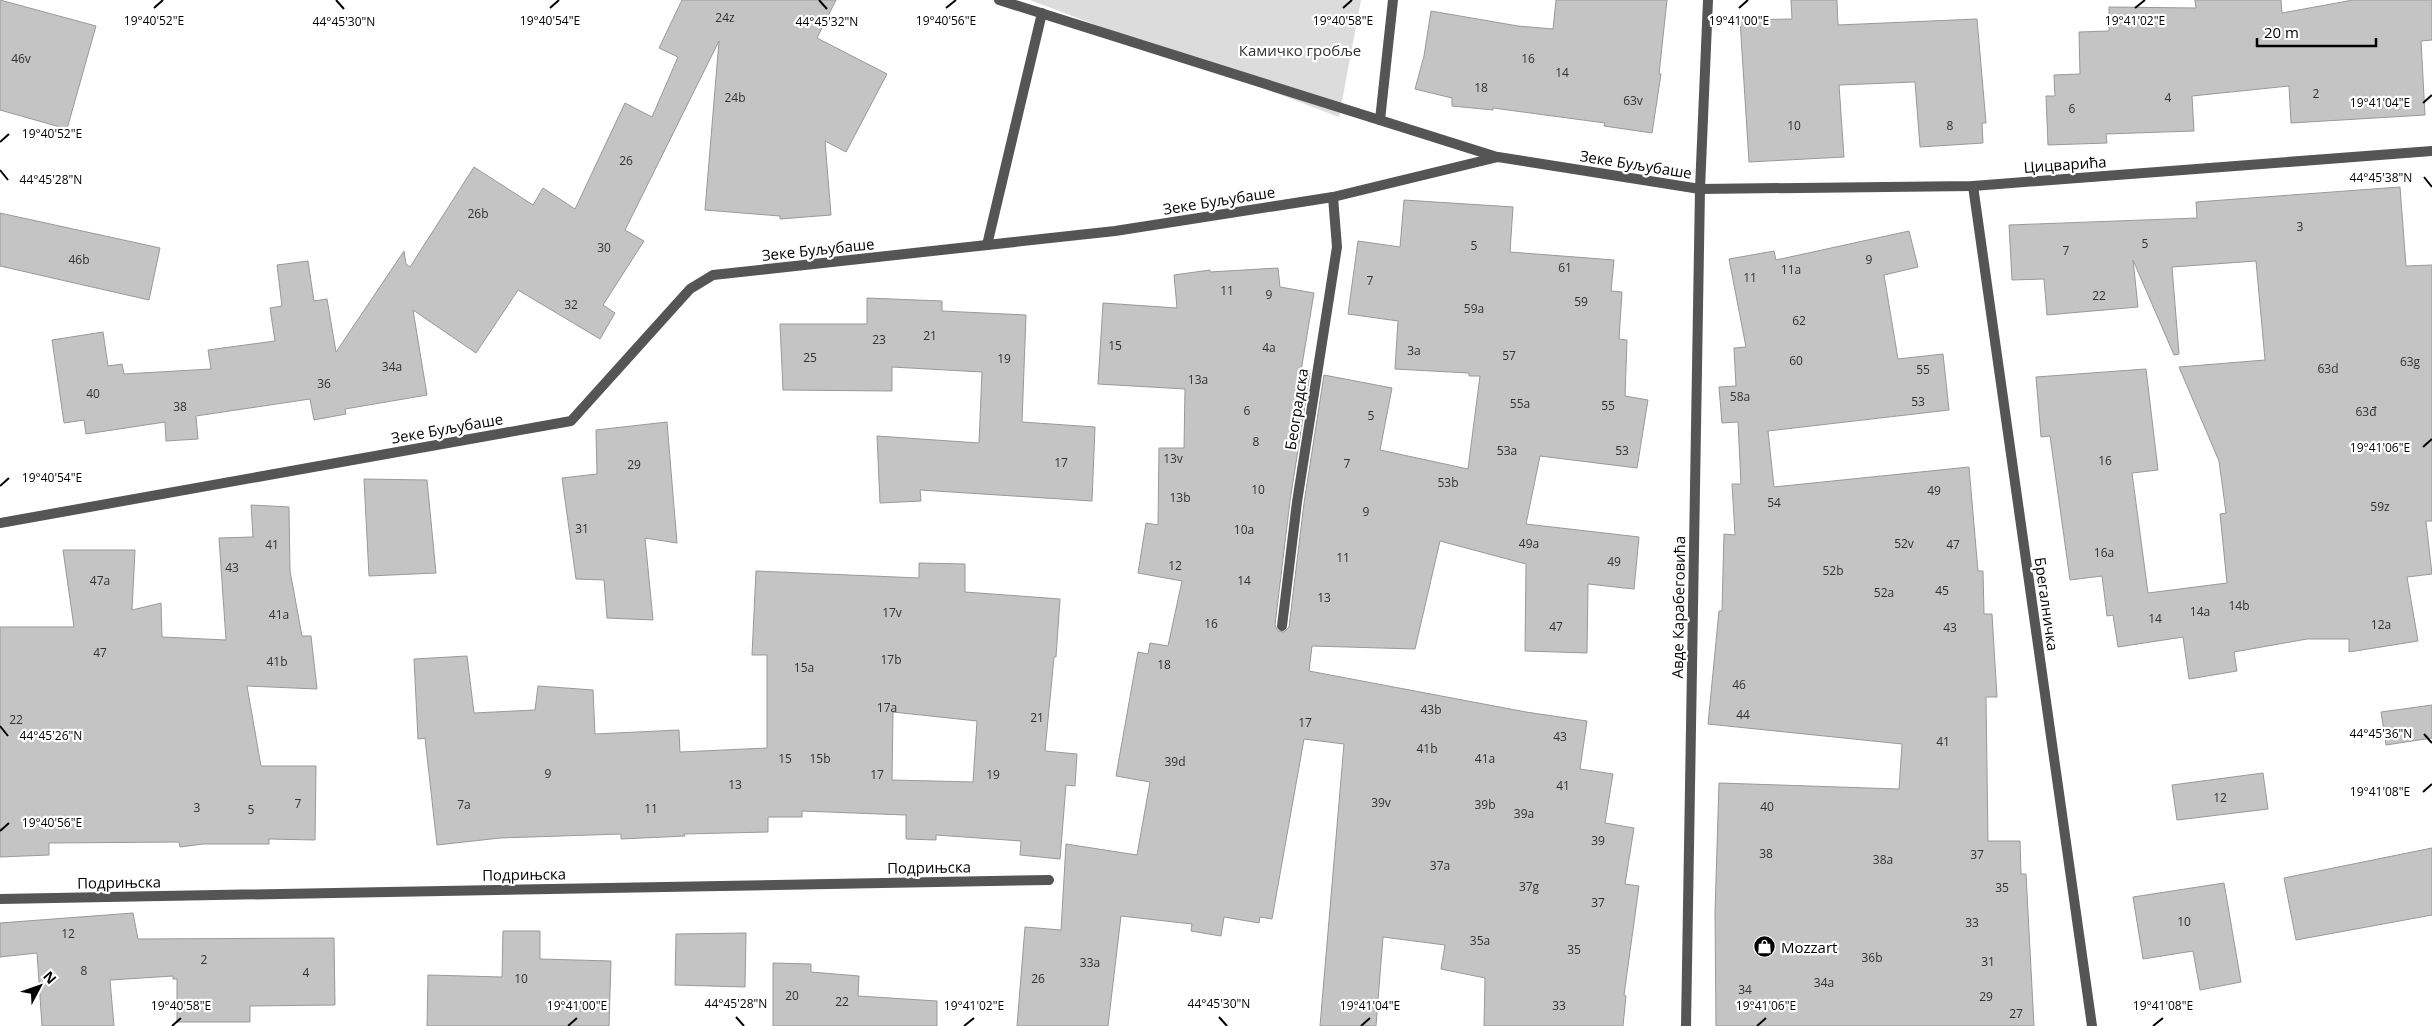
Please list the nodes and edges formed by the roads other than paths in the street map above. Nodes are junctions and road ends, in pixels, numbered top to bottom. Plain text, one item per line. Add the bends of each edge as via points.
1 (999, 0) edge
2 (1393, 0) edge
3 (1708, 0) edge
4 (1042, 13) junction
5 (1380, 120) junction
6 (2432, 151) edge
7 (1498, 157) junction
8 (1973, 186) junction
9 (1700, 189) junction
10 (1333, 197) junction
11 (987, 245) junction
12 (0, 523) edge
13 (1282, 626) dead end
14 (1049, 880) dead end
15 (0, 899) edge
16 (1686, 1026) edge
17 (2092, 1026) edge

1 - 4 street
2 - 5 street
3 - 9 street, Авде Карабеговића
4 - 5 street
4 - 11 street
5 - 7 street
6 - 8 street, Цицварића
7 - 9 street, Зеке Буљубаше
7 - 10 street, Зеке Буљубаше
8 - 9 street, Цицварића
8 - 17 street, Брегалничка
9 - 16 street, Авде Карабеговића
10 - 11 street, Зеке Буљубаше via 1115,231
10 - 13 street, Београдска via 1337,247 1297,502
11 - 12 street, Зеке Буљубаше via 713,275 690,289 570,421
14 - 15 street, Подрињска

